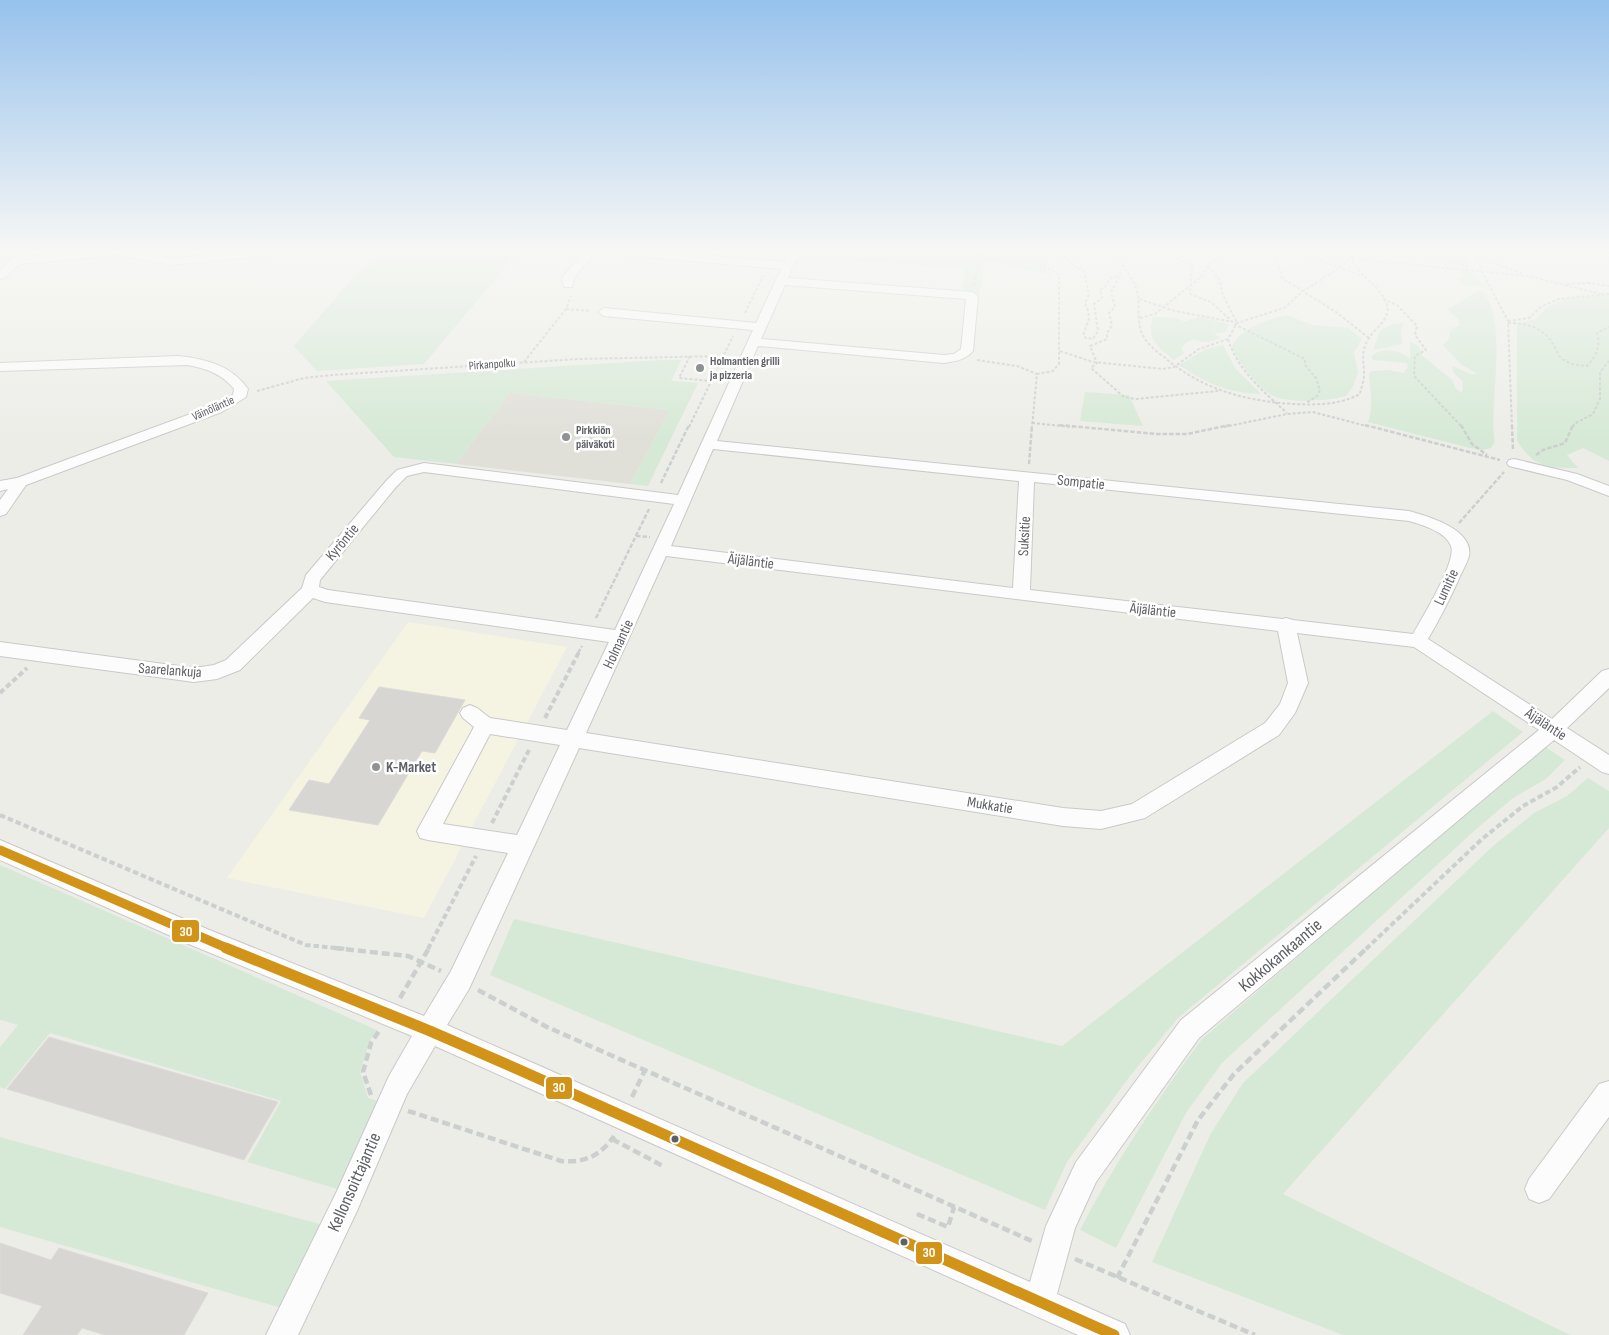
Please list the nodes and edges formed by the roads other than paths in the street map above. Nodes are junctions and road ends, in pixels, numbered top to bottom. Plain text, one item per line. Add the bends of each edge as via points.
1 (615, 314) edge
2 (765, 314) edge
3 (970, 314) edge
4 (753, 342) junction
5 (0, 367) edge
6 (708, 444) junction
7 (1514, 463) road end
8 (1028, 477) junction
9 (21, 482) junction
10 (0, 486) edge
11 (1609, 491) edge
12 (683, 500) junction
13 (0, 511) edge
14 (1450, 534) joint
15 (661, 550) junction
16 (310, 590) junction
17 (1021, 595) junction
18 (1286, 624) junction
19 (621, 637) junction
20 (1418, 641) junction
21 (0, 649) edge
22 (1609, 676) edge
23 (1554, 729) junction
24 (574, 738) junction
25 (1609, 766) edge
26 (523, 846) junction
27 (0, 850) edge
28 (430, 1031) junction
29 (1609, 1094) edge
30 (1539, 1189) dead end
31 (1039, 1302) junction
32 (282, 1335) edge
33 (1114, 1335) edge

1 - 4 street
2 - 4 street, Holmantie
3 - 4 street via 967,352 944,359
4 - 6 street, Holmantie
5 - 9 street, Väinöläntie via 198,361 213,364 241,389 239,397 217,409
6 - 8 street, Sompatie
6 - 12 street, Holmantie
7 - 11 street via 1572,477
8 - 14 street, Sompatie via 1409,516 1438,526
8 - 17 street, Suksitie
9 - 10 street, Väinöläntie
9 - 13 street
12 - 15 street, Holmantie
12 - 16 street, Kyröntie via 424,467 402,473 390,484 312,579
14 - 20 street, Lumitie via 1461,554 1442,600
15 - 17 street, Äijäläntie
15 - 19 street, Holmantie
16 - 19 street via 325,596
16 - 21 street, Saarelankuja via 233,665 217,672 194,675
17 - 18 street, Äijäläntie
18 - 20 street, Äijäläntie
18 - 24 street, Mukkatie via 1298,683 1288,708 1272,729 1137,812 1101,820 1063,817
19 - 24 street, Holmantie
20 - 23 street, Äijäläntie
22 - 23 street, Kokkokankaantie
23 - 25 street, Äijäläntie
23 - 31 street, Kokkokankaantie via 1190,1030 1086,1172 1061,1226
24 - 26 street, Holmantie
24 - 26 street via 478,719 428,830
26 - 28 street, Holmantie via 460,980
27 - 28 street via 199,937
28 - 31 street
28 - 32 street, Kellonsoittajantie via 398,1085 347,1201
29 - 30 street
31 - 33 street

